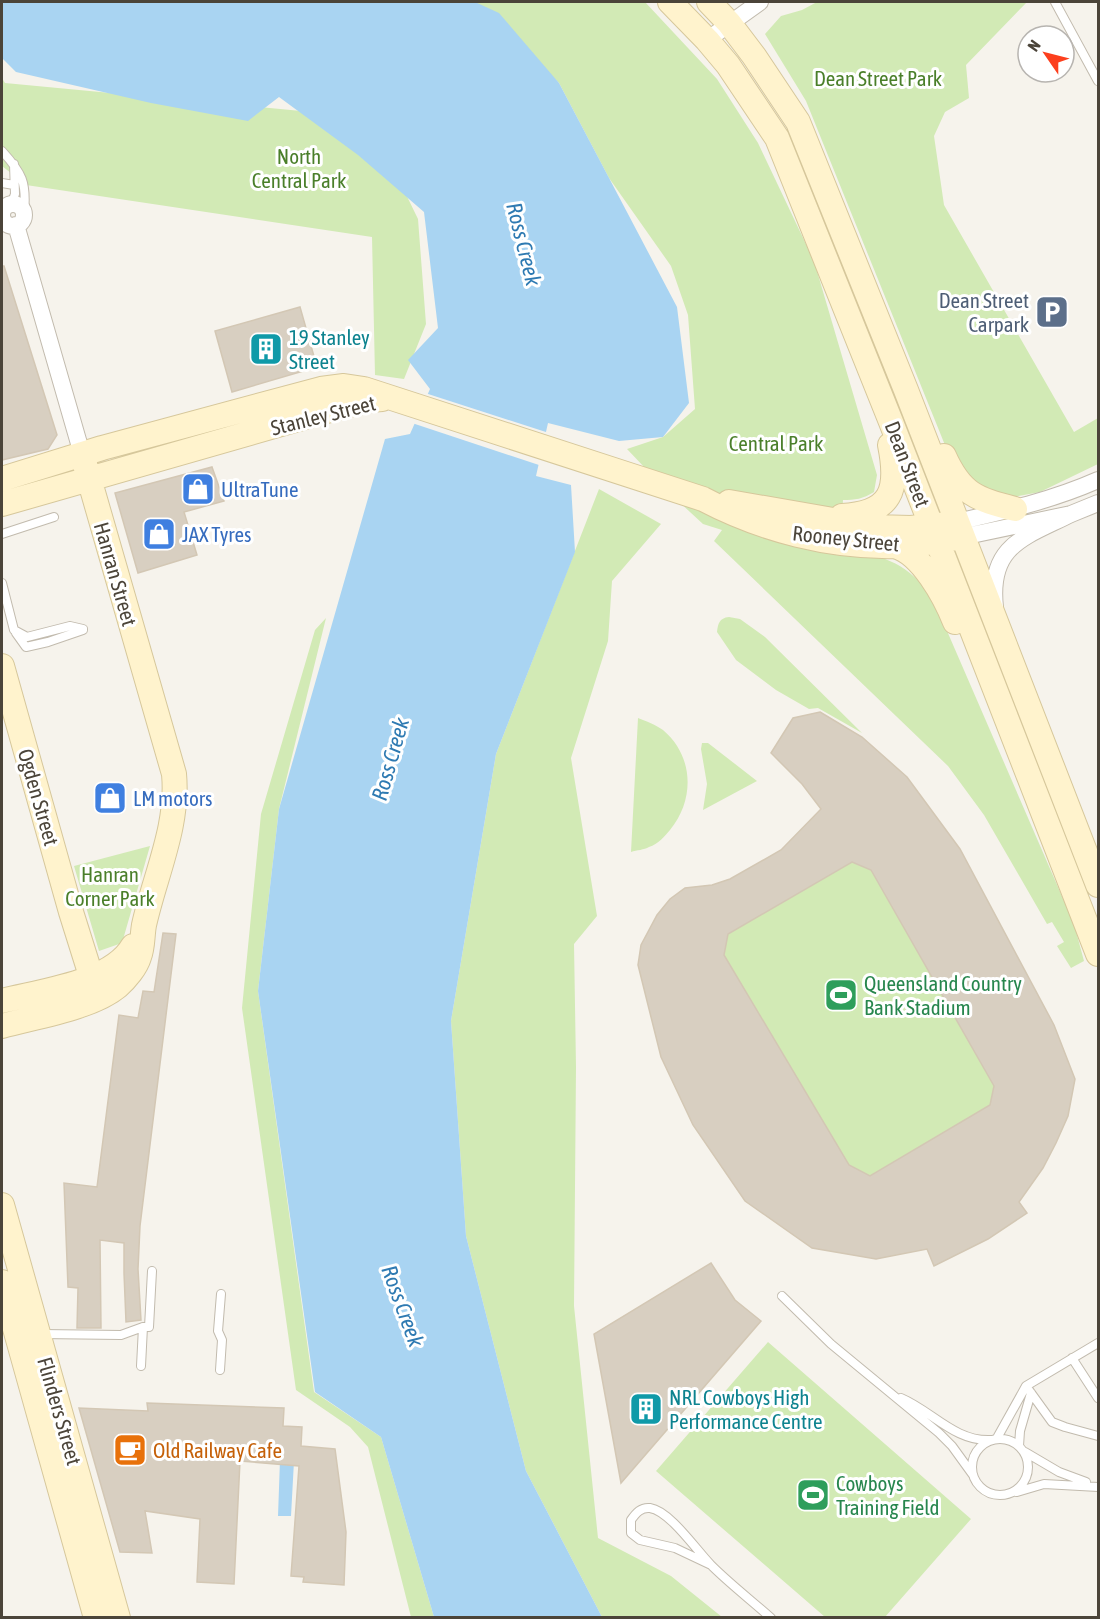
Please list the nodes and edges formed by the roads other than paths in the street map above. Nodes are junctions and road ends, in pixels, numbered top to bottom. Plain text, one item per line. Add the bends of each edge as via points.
1 (670, 2) edge
2 (709, 2) edge
3 (760, 2) edge
4 (1055, 2) edge
5 (729, 23) junction
6 (707, 40) junction
7 (1098, 81) edge
8 (2, 151) edge
9 (14, 163) junction
10 (2, 183) edge
11 (14, 185) junction
12 (11, 214) edge
13 (871, 371) junction
14 (906, 390) junction
15 (323, 400) junction
16 (393, 400) joint
17 (82, 454) junction
18 (2, 479) edge
19 (88, 479) junction
20 (1098, 480) edge
21 (703, 499) junction
22 (2, 504) edge
23 (1098, 504) edge
24 (1015, 509) junction
25 (1071, 514) junction
26 (54, 517) dead end
27 (810, 517) junction
28 (959, 530) junction
29 (2, 534) edge
30 (934, 534) junction
31 (894, 546) junction
32 (2, 583) edge
33 (14, 630) junction
34 (1001, 635) junction
35 (2, 666) edge
36 (1001, 704) junction
37 (1098, 885) edge
38 (1098, 954) edge
39 (96, 988) junction
40 (2, 1002) edge
41 (2, 1026) edge
42 (2, 1205) edge
43 (152, 1271) dead end
44 (2, 1282) edge
45 (220, 1294) dead end
46 (782, 1296) dead end
47 (146, 1327) junction
48 (38, 1334) junction
49 (1098, 1343) edge
50 (1072, 1358) junction
51 (141, 1366) dead end
52 (220, 1370) dead end
53 (1029, 1389) junction
54 (895, 1396) junction
55 (1098, 1398) edge
56 (1098, 1436) edge
57 (994, 1439) junction
58 (1022, 1449) junction
59 (973, 1475) junction
60 (1098, 1487) edge
61 (1017, 1492) junction
62 (711, 1565) junction
63 (96, 1617) edge
64 (118, 1617) edge
65 (771, 1617) edge

1 - 6 main road, Dean Street
2 - 5 main road, Dean Street
3 - 5 street
4 - 7 lane
5 - 6 street
5 - 14 main road, Dean Street via 798,122
6 - 13 main road, Dean Street via 777,138
8 - 9 lane, Hanran Street
9 - 11 lane, Hanran Street
9 - 12 lane, Hanran Street via 25,192
10 - 11 lane
11 - 12 lane, Hanran Street
12 - 17 street, Hanran Street
13 - 27 main road via 894,463 891,493 881,506 869,512
13 - 30 main road, Dean Street
14 - 24 main road via 960,486 975,496
14 - 28 main road, Dean Street
15 - 16 main road, Stanley Street
15 - 17 main road, Stanley Street
15 - 19 main road, Stanley Street
16 - 21 main road, Rooney Street
17 - 18 main road, Stanley Street
17 - 19 main road, Hanran Street
19 - 22 main road, Stanley Street
19 - 39 main road, Hanran Street via 174,774 176,793 140,956 117,987
20 - 24 street, Rooney Street
21 - 27 main road, Rooney Street
21 - 31 main road, Rooney Street via 741,518 786,532
23 - 25 street, Rooney Street
24 - 28 street, Rooney Street
25 - 28 street, Rooney Street
25 - 34 street via 1007,550 997,572 994,596
26 - 29 lane
27 - 30 main road, Rooney Street
28 - 30 main road, Rooney Street
28 - 34 main road, Dean Street
30 - 31 main road, Rooney Street
30 - 36 main road, Dean Street
31 - 36 main road via 912,553 925,570
32 - 33 lane
33 - 33 lane via 27,637 69,626 83,629 26,647
34 - 37 main road, Dean Street
35 - 39 main road, Ogden Street
36 - 38 main road, Dean Street
39 - 40 main road
39 - 41 main road
42 - 48 main road, Flinders Street
43 - 47 lane
44 - 63 main road, Flinders Street
45 - 52 lane
46 - 54 lane via 831,1344
47 - 48 lane via 121,1335
47 - 51 lane
48 - 64 main road, Flinders Street
49 - 50 lane
50 - 53 lane
50 - 55 lane
53 - 56 lane via 1052,1422
53 - 57 lane
53 - 58 lane
54 - 57 lane via 918,1405 961,1435
54 - 59 lane via 952,1446
57 - 58 lane via 1012,1441
57 - 59 lane via 982,1445 974,1457
58 - 60 lane via 1059,1472
58 - 61 lane via 1028,1474
59 - 61 lane via 976,1483 991,1494
60 - 61 lane via 1044,1485
62 - 62 lane via 675,1548 640,1540 631,1533 631,1520 645,1508 660,1513 679,1528
62 - 65 lane

